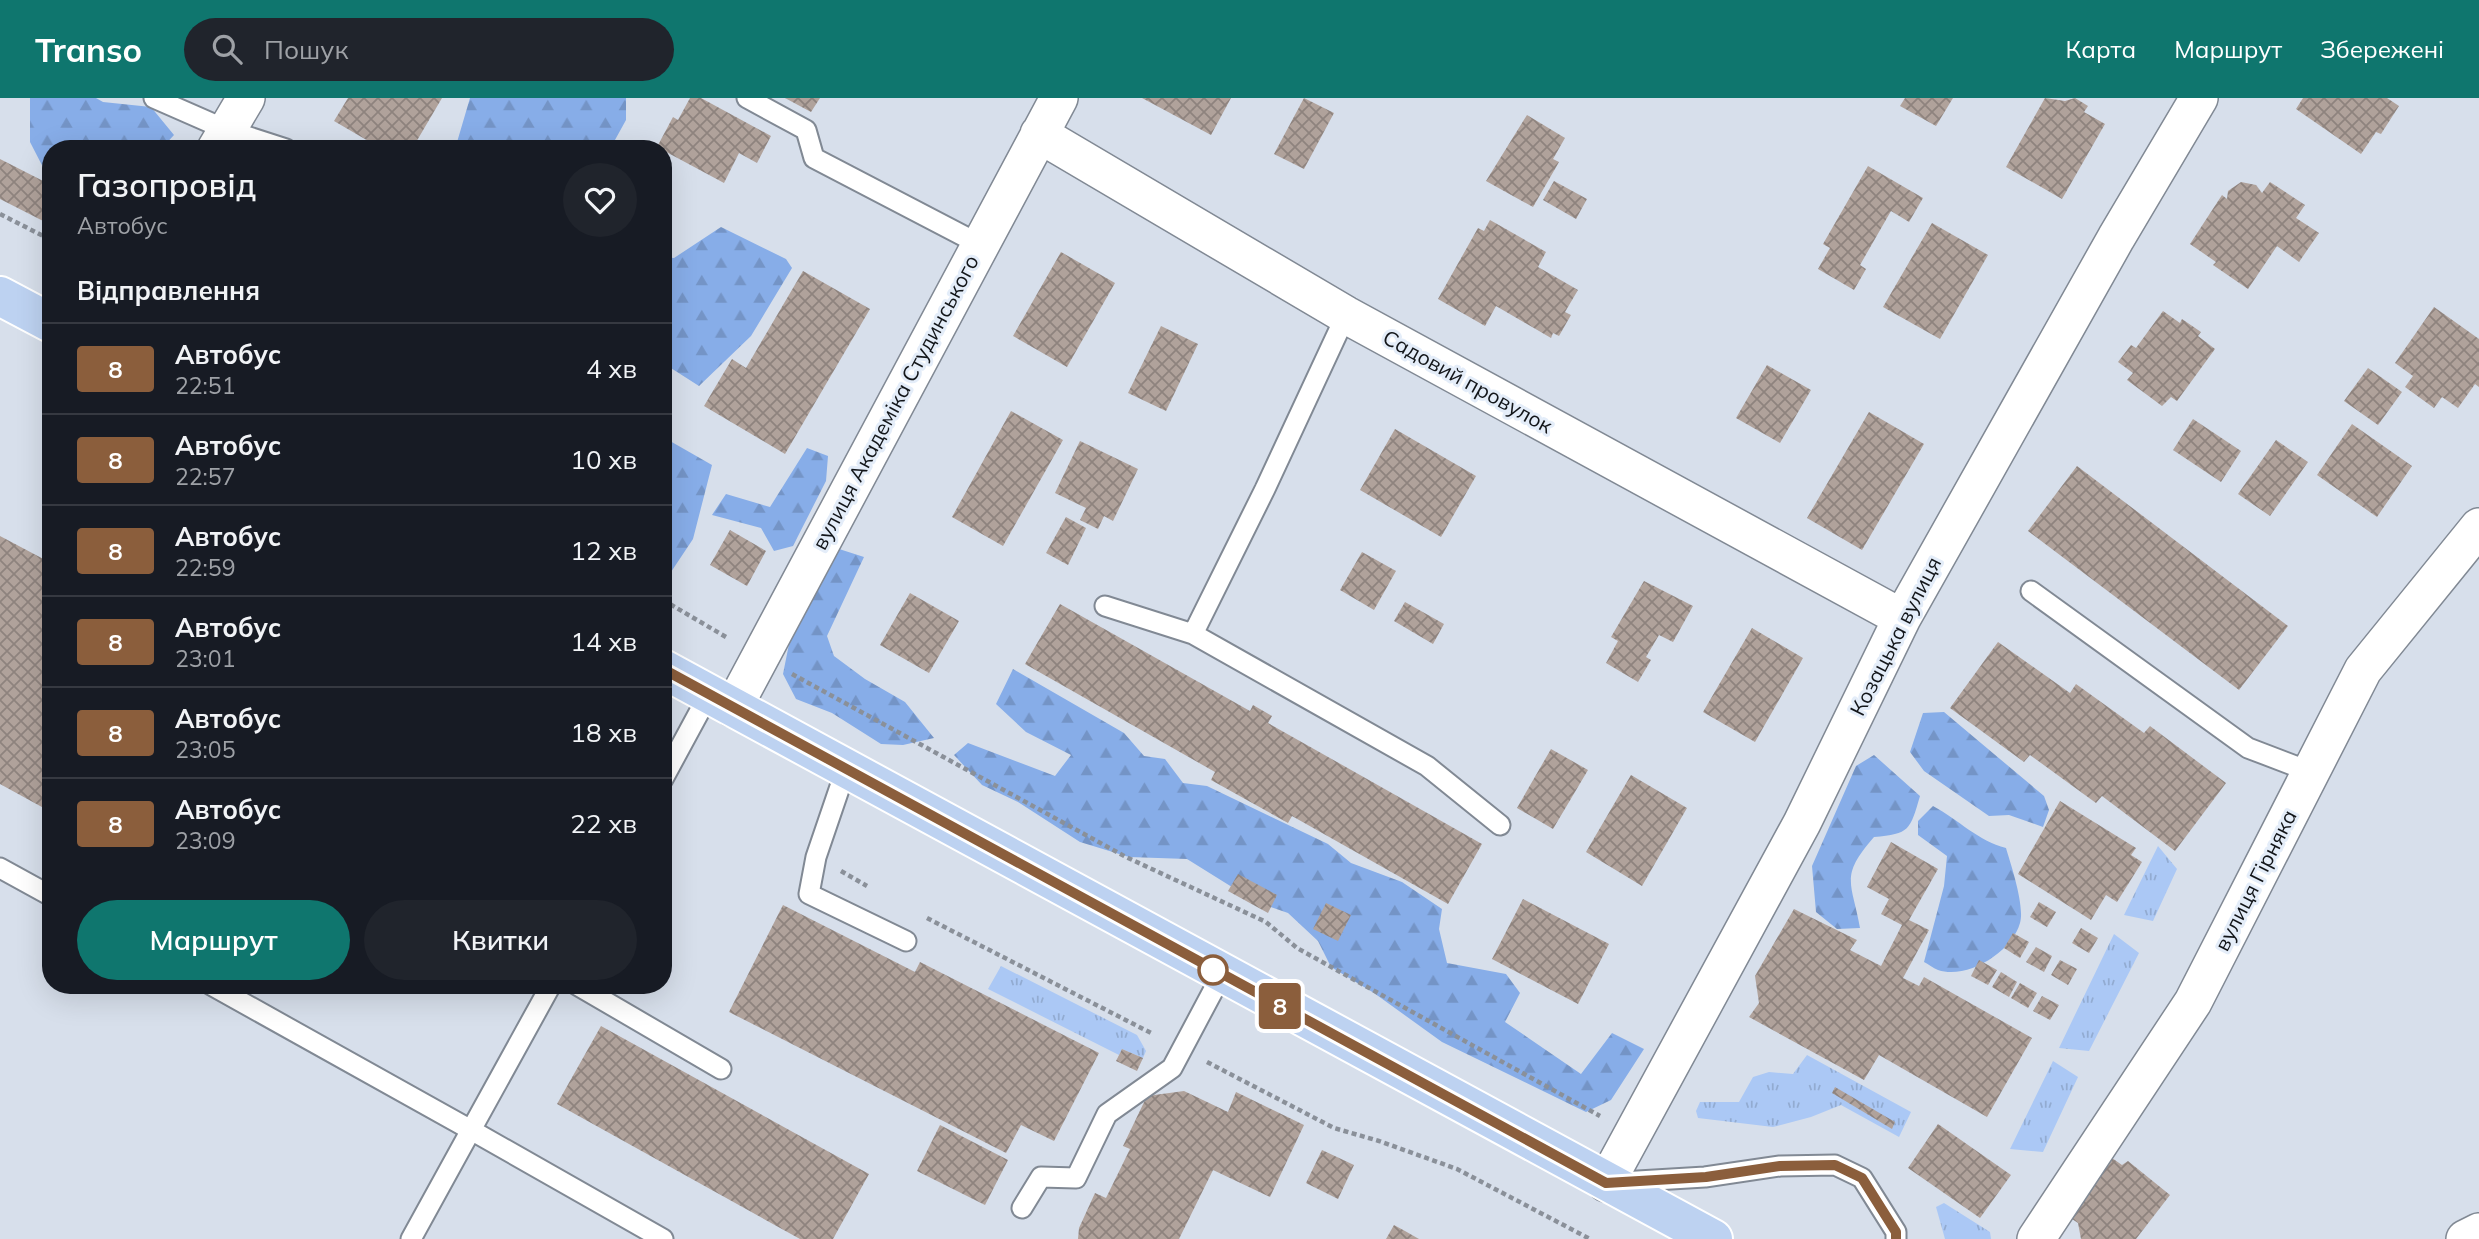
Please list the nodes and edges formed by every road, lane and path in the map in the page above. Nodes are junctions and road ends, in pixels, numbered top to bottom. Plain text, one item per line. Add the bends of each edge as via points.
1 (153, 98) edge
2 (246, 98) edge
3 (747, 98) edge
4 (1059, 98) edge
5 (2199, 98) edge
6 (1039, 134) junction
7 (222, 139) edge
8 (0, 214) edge
9 (42, 235) edge
10 (979, 244) junction
11 (0, 296) edge
12 (1346, 315) junction
13 (42, 318) edge
14 (2479, 527) edge
15 (2031, 591) dead end
16 (672, 605) edge
17 (1105, 606) dead end
18 (1902, 618) junction
19 (1193, 634) junction
20 (760, 657) junction
21 (672, 673) edge
22 (721, 701) junction
23 (672, 767) edge
24 (846, 769) junction
25 (2311, 772) junction
26 (1500, 825) dead end
27 (816, 857) junction
28 (0, 868) edge
29 (873, 889) dead end
30 (42, 891) edge
31 (919, 914) dead end
32 (906, 942) dead end
33 (1222, 974) junction
34 (227, 994) edge
35 (546, 994) edge
36 (592, 994) edge
37 (1151, 1033) dead end
38 (1206, 1062) dead end
39 (721, 1069) dead end
40 (1607, 1106) dead end
41 (471, 1130) junction
42 (1606, 1183) junction
43 (1022, 1208) dead end
44 (2479, 1232) edge
45 (2039, 1238) edge
46 (411, 1239) edge
47 (663, 1239) edge
48 (1590, 1239) edge
49 (1713, 1239) edge
50 (1896, 1239) edge
51 (2466, 1239) edge

1 - 7 lane
2 - 7 street
3 - 10 lane via 806,130 814,158
4 - 6 street, вулиця Академіка Студинського
5 - 18 street, Козацька вулиця
6 - 10 street, вулиця Академіка Студинського
6 - 12 street, Садовий провулок
8 - 9 path
10 - 20 street, вулиця Академіка Студинського
11 - 13 highway
12 - 18 street, Садовий провулок
12 - 19 lane
14 - 25 street, вулиця Гірняка via 2363,670
15 - 25 lane via 2248,748
16 - 20 path
17 - 19 lane
18 - 42 street, Козацька вулиця via 1802,824
19 - 26 lane via 1427,766
20 - 22 street, вулиця Академіка Студинського
20 - 40 path via 1126,857 1266,922 1297,948 1601,1117
21 - 22 highway
22 - 23 lane
22 - 24 highway
24 - 27 lane
24 - 33 highway
25 - 45 street, вулиця Гірняка via 2193,1002
27 - 29 path
27 - 32 lane via 809,894
28 - 30 lane
31 - 37 path
33 - 42 highway
33 - 43 lane via 1172,1068 1107,1114 1076,1178 1041,1177
34 - 41 lane
35 - 41 lane
36 - 39 lane
38 - 48 path via 1334,1128 1457,1170
41 - 46 lane
41 - 47 lane
42 - 49 highway
42 - 50 lane via 1835,1165 1862,1178
44 - 51 street

